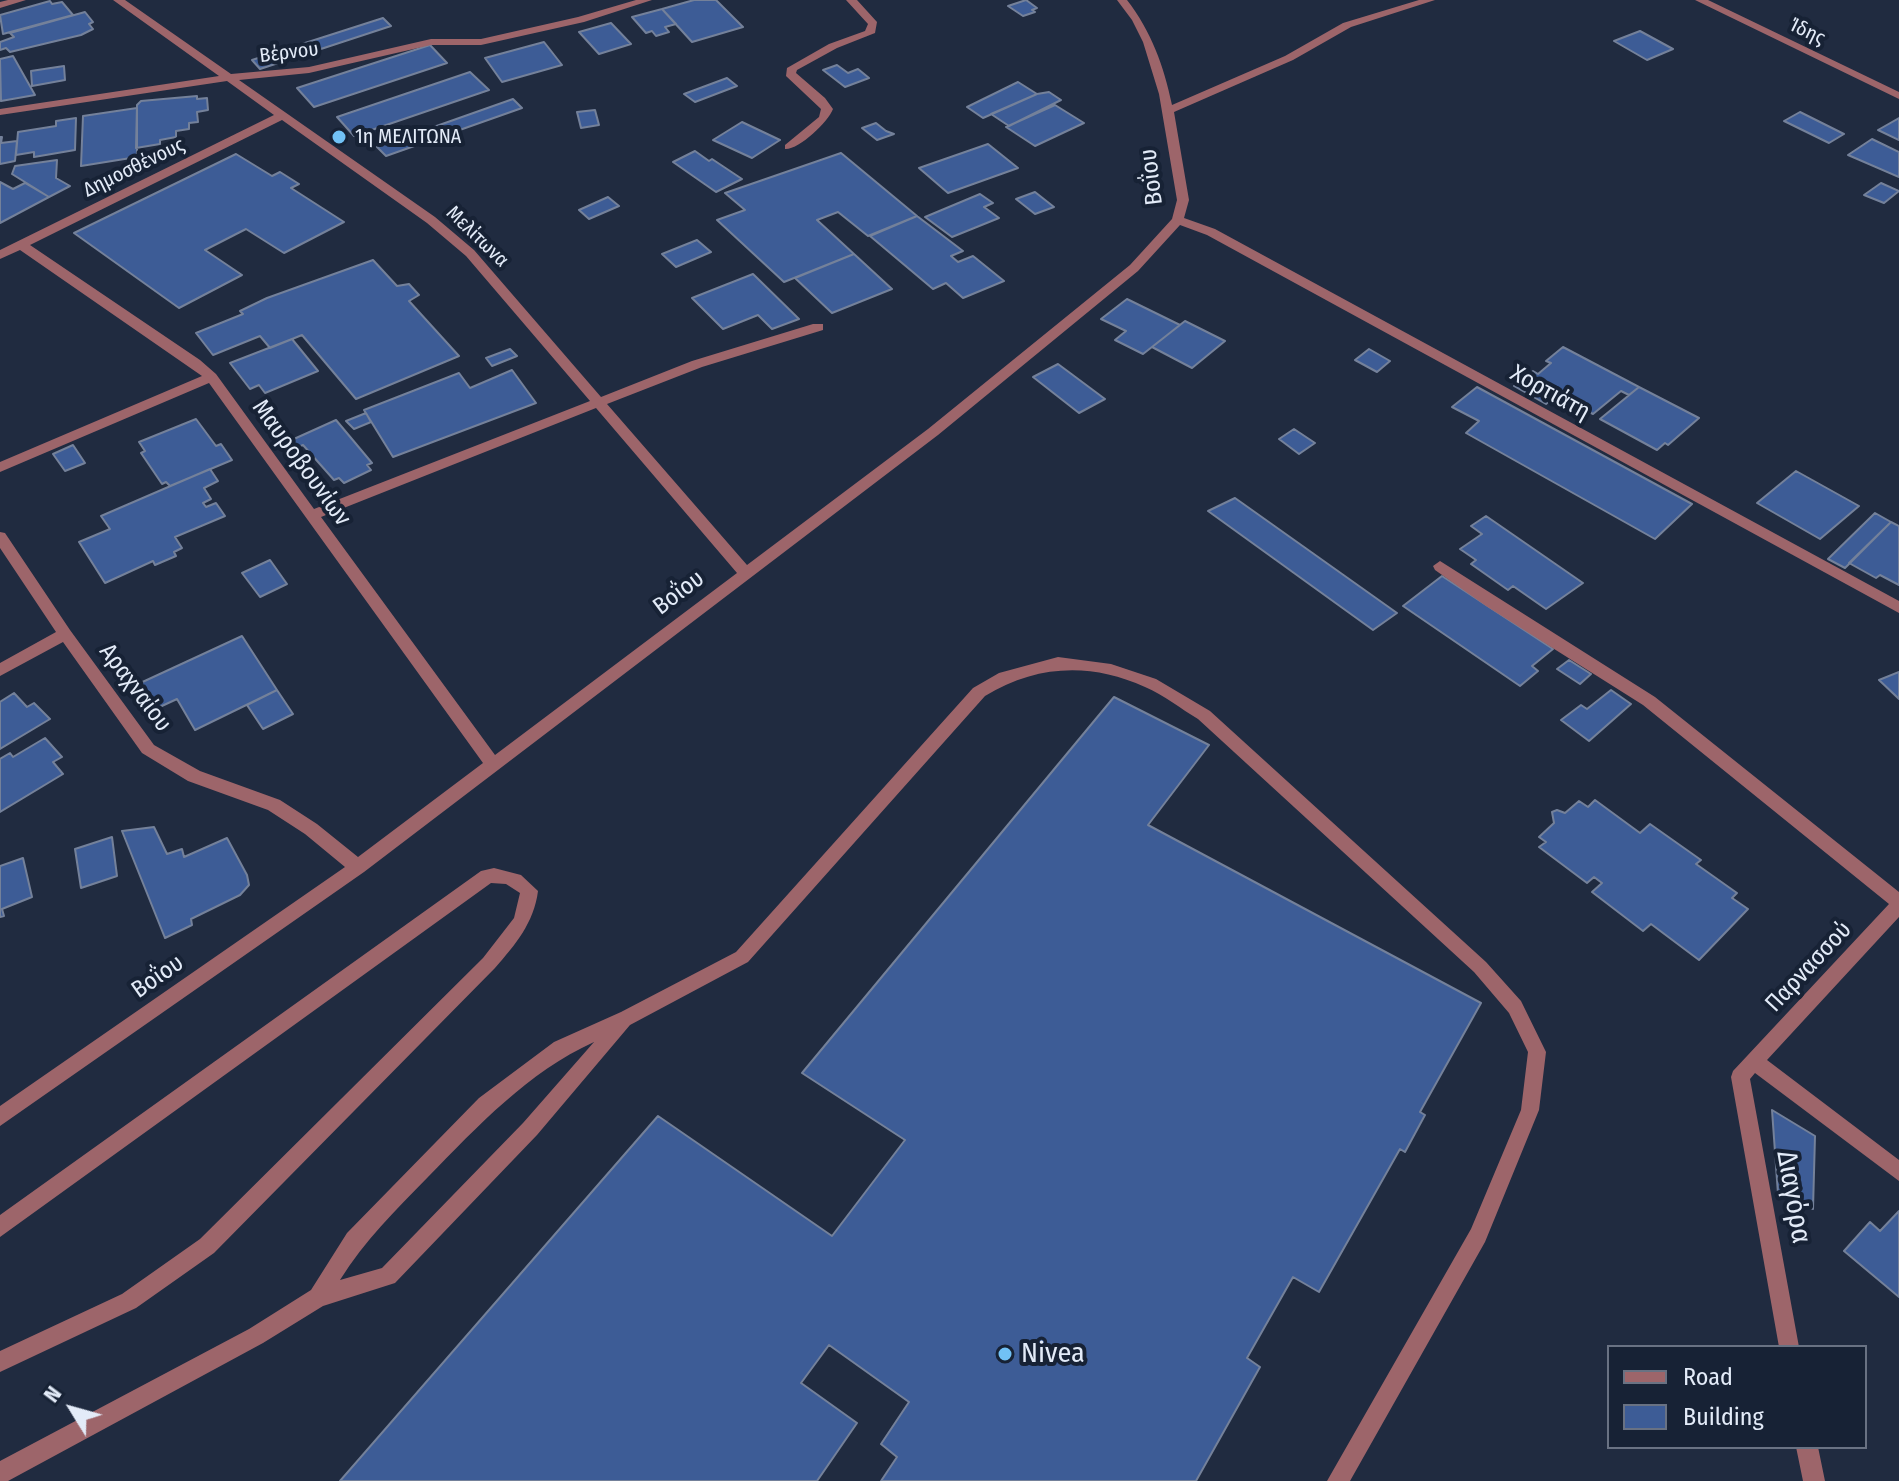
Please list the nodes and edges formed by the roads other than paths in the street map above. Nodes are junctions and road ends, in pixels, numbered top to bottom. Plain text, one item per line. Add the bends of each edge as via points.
1 (21, 0) edge
2 (118, 0) edge
3 (647, 0) edge
4 (851, 0) edge
5 (1122, 0) edge
6 (1430, 0) edge
7 (1700, 0) edge
8 (0, 5) edge
9 (228, 78) junction
10 (1899, 96) edge
11 (1167, 111) junction
12 (0, 112) edge
13 (283, 115) junction
14 (789, 147) dead end
15 (1178, 220) junction
16 (20, 244) junction
17 (0, 255) edge
18 (818, 327) dead end
19 (211, 377) junction
20 (602, 403) junction
21 (0, 467) edge
22 (312, 515) junction
23 (0, 537) edge
24 (1440, 566) dead end
25 (745, 573) junction
26 (1899, 608) edge
27 (65, 634) junction
28 (0, 670) edge
29 (492, 763) junction
30 (358, 867) junction
31 (1899, 903) edge
32 (627, 1018) junction
33 (1755, 1062) junction
34 (0, 1117) edge
35 (1899, 1172) edge
36 (0, 1227) edge
37 (318, 1297) junction
38 (1789, 1345) edge
39 (0, 1362) edge
40 (1807, 1449) edge
41 (0, 1473) edge
42 (1338, 1481) edge
43 (1814, 1481) edge

1 - 8 street
2 - 9 street, Μελίτωνα
3 - 9 street, Βέρνου via 481,42 412,45 309,70
4 - 14 street via 873,24 870,33 792,68 790,74 827,109 824,118
5 - 11 street, Βοΐου via 1151,44
6 - 11 street via 1347,25 1289,58
7 - 10 street, Ίδης
9 - 12 street, Βέρνου
9 - 13 street, Μελίτωνα
11 - 15 street, Βοΐου via 1183,200
13 - 16 street, Δημοσθένους
13 - 20 street, Μελίτωνα via 470,253
15 - 25 street, Βοΐου via 1134,268 975,399
15 - 26 street, Χορτιάτη via 1211,232
16 - 17 street, Δημοσθένους
16 - 19 street, Μαυροβουνίων
18 - 20 street via 697,364
19 - 21 street
19 - 22 street, Μαυροβουνίων
20 - 22 street
20 - 25 street, Μελίτωνα
22 - 29 street, Μαυροβουνίων
23 - 27 street, Αραχναίου
24 - 31 street via 1649,701
25 - 29 street, Βοΐου
27 - 28 street
27 - 30 street, Αραχναίου via 148,749 194,776 274,805
29 - 30 street, Βοΐου
30 - 34 street, Βοΐου
31 - 33 street, Παρνασσού
32 - 37 street via 561,1048 486,1104 354,1240
32 - 37 street via 530,1129 388,1276
32 - 42 street via 742,957 979,692 1004,677 1058,663 1111,670 1151,683 1204,715 1480,967 1515,1007 1537,1052 1530,1110 1478,1235
33 - 35 street
33 - 38 street, Διαγόρα via 1740,1077
36 - 39 street via 487,876 504,874 529,891 528,908 513,935 489,963 207,1246 129,1301
37 - 41 street via 256,1336
40 - 43 street

